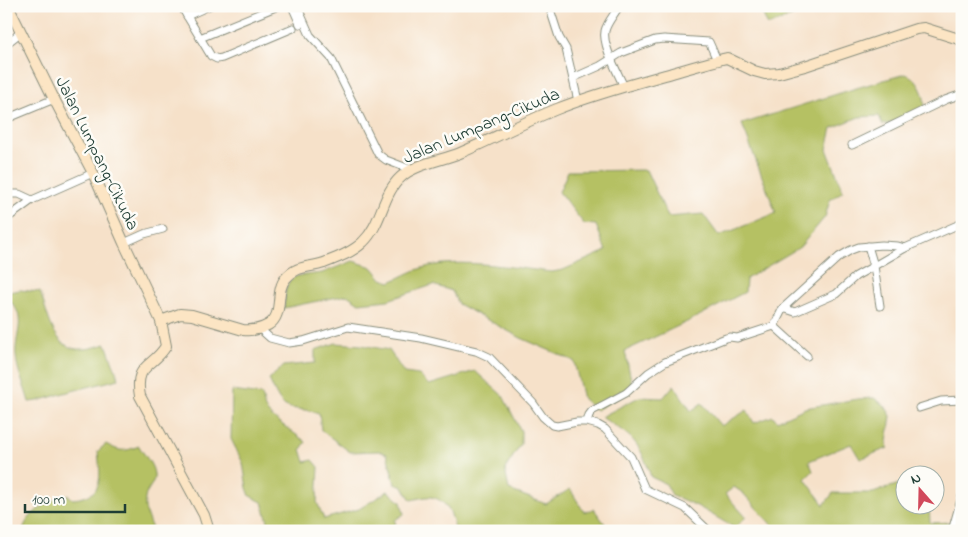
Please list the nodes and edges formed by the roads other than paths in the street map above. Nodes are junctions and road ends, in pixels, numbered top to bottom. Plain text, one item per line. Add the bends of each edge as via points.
1 (8, 6) edge
2 (181, 6) edge
3 (209, 6) edge
4 (278, 6) edge
5 (292, 6) edge
6 (297, 6) edge
7 (549, 6) edge
8 (619, 6) edge
9 (187, 16) junction
10 (293, 28) dead end
11 (307, 30) junction
12 (20, 33) junction
13 (200, 38) junction
14 (962, 40) edge
15 (6, 44) edge
16 (612, 59) junction
17 (717, 60) junction
18 (572, 78) junction
19 (624, 87) junction
20 (962, 94) edge
21 (54, 99) junction
22 (578, 101) junction
23 (6, 118) edge
24 (852, 145) dead end
25 (412, 170) junction
26 (93, 173) junction
27 (6, 194) edge
28 (32, 200) junction
29 (6, 219) edge
30 (962, 223) edge
31 (163, 230) dead end
32 (124, 243) junction
33 (868, 246) junction
34 (905, 248) junction
35 (874, 266) junction
36 (880, 306) dead end
37 (783, 308) junction
38 (161, 321) junction
39 (774, 326) junction
40 (260, 329) junction
41 (807, 356) dead end
42 (962, 400) edge
43 (919, 408) dead end
44 (587, 422) junction
45 (962, 496) edge
46 (209, 531) edge
47 (709, 531) edge
48 (952, 531) edge

1 - 12 street, Jalan Lumpang–Cikuda
2 - 9 street
3 - 9 street
4 - 13 street
5 - 11 street via 300,25
6 - 11 street
7 - 18 street via 558,37 566,49
8 - 16 street via 605,30
9 - 13 street
10 - 13 street via 217,59 211,56
11 - 25 street via 332,58 378,154
12 - 15 street
12 - 21 street, Jalan Lumpang–Cikuda
14 - 17 street, Jalan Lumpang–Cikuda via 916,28 778,73 754,71 727,58
16 - 17 street via 636,46 664,39 709,42
16 - 18 street
16 - 19 street
17 - 19 street, Jalan Lumpang–Cikuda
18 - 22 street
19 - 22 street, Jalan Lumpang–Cikuda
20 - 24 street
21 - 23 street
21 - 26 street, Jalan Lumpang–Cikuda
22 - 25 street, Jalan Lumpang–Cikuda
25 - 40 street, Jalan Lumpang–Cikuda via 392,186 378,220 364,242 322,264 303,266 284,279 274,321
26 - 28 street
26 - 32 street, Jalan Lumpang–Cikuda
27 - 28 street via 19,194
28 - 29 street
30 - 34 street
31 - 32 street
32 - 38 street, Jalan Lumpang–Cikuda
33 - 34 street
33 - 35 street
33 - 37 street via 839,257
34 - 35 street
35 - 36 street
35 - 37 street via 820,302 795,312
37 - 39 street
38 - 40 street via 180,314 242,330
38 - 46 street, Jalan Lumpang–Cikuda via 166,346 140,374 140,396 204,515
39 - 41 street
39 - 44 street via 737,338 726,338 665,362 626,393 592,411
40 - 44 street via 270,338 289,343 348,327 421,338 476,351 490,357 552,425
42 - 43 street via 941,401
44 - 47 street via 605,430 628,452 645,489 685,508
45 - 48 street

